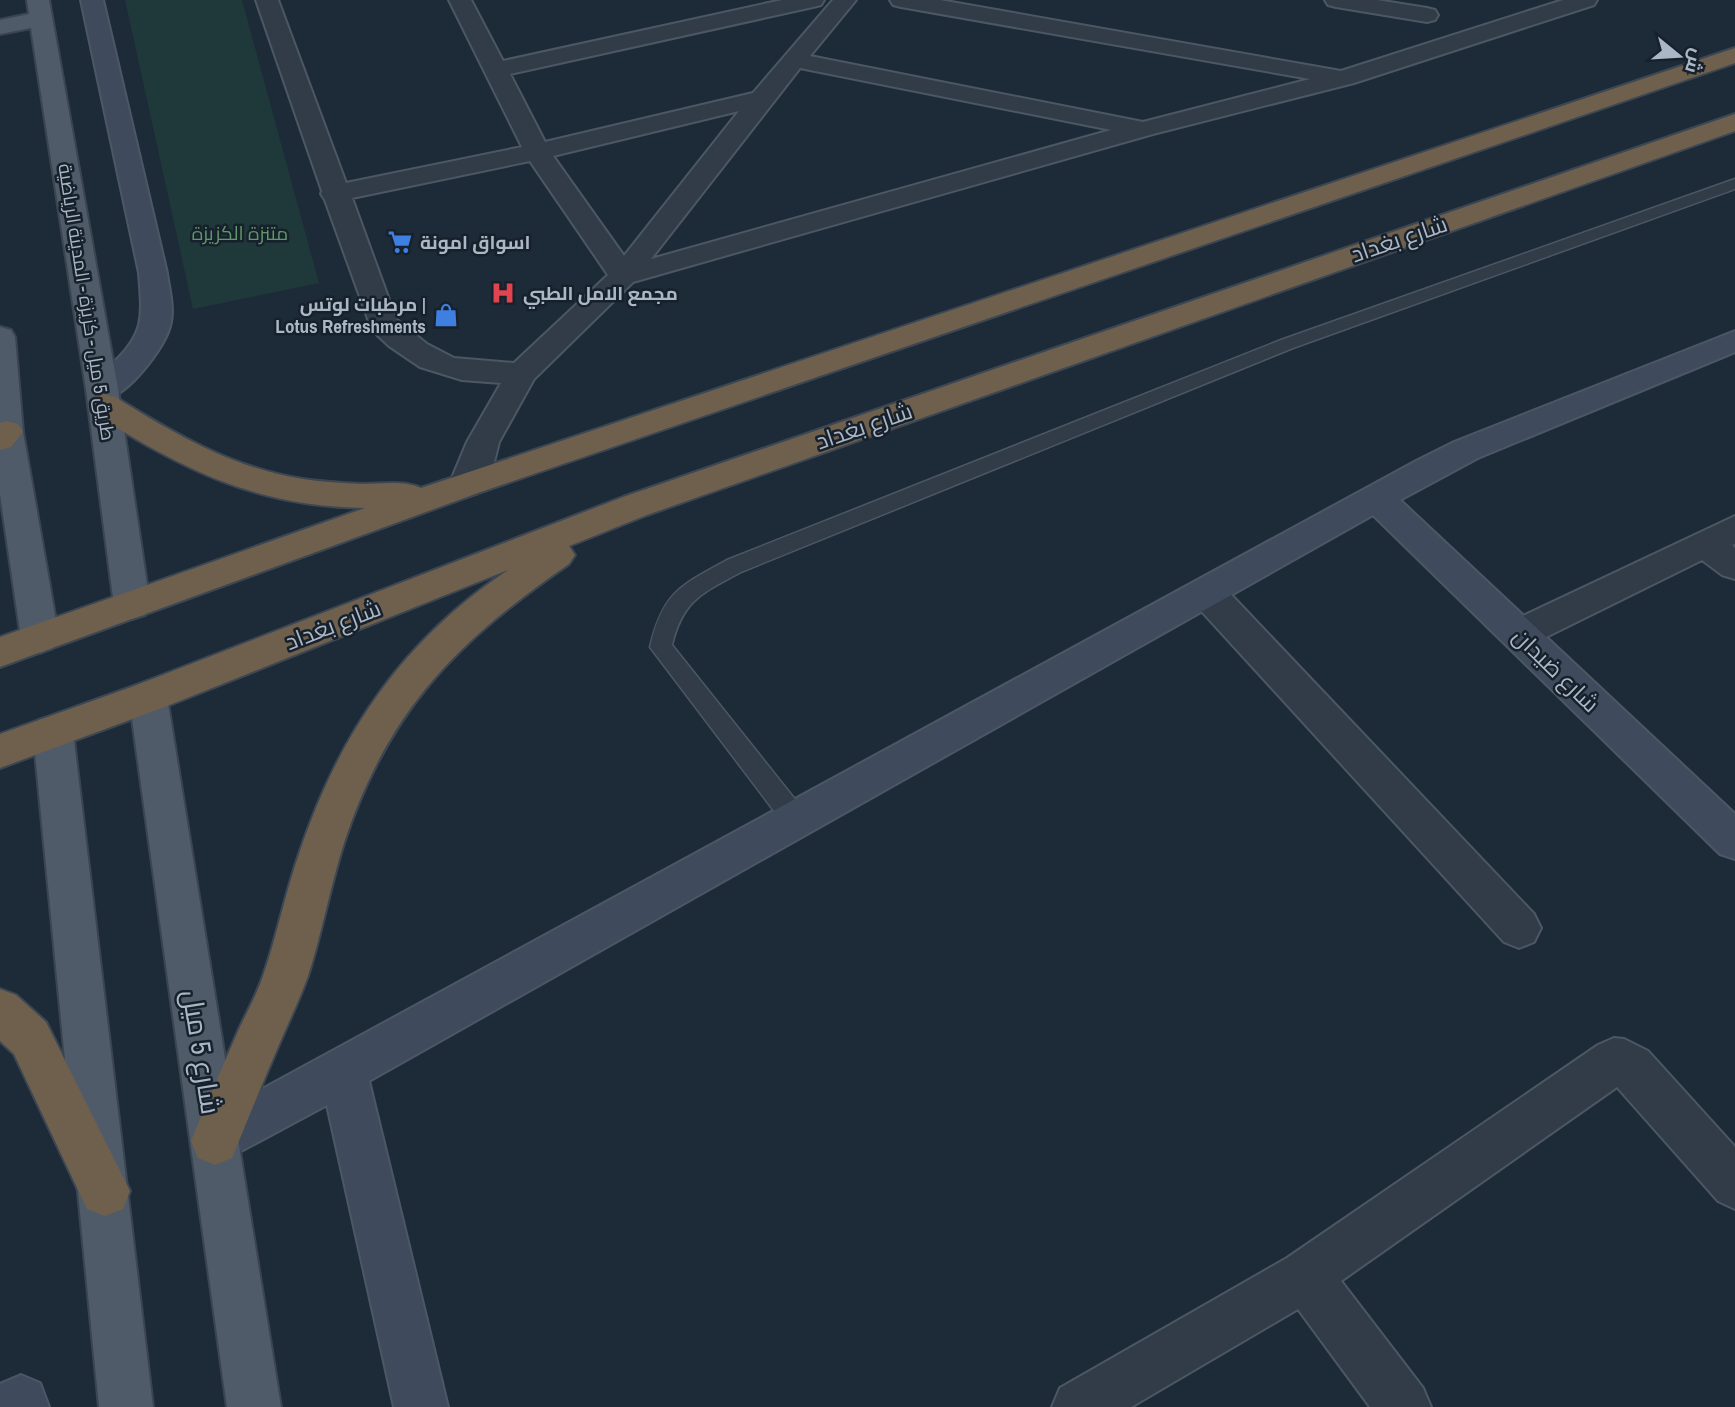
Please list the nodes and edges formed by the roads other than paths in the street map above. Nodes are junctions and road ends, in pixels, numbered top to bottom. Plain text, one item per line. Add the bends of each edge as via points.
1 (92, 0) edge
2 (267, 0) edge
3 (460, 0) edge
4 (814, 0) edge
5 (845, 0) edge
6 (901, 0) edge
7 (1336, 0) edge
8 (1586, 0) edge
9 (1428, 7) edge
10 (39, 9) edge
11 (0, 27) edge
12 (1423, 51) junction
13 (1735, 55) edge
14 (794, 60) junction
15 (495, 70) junction
16 (1345, 78) junction
17 (762, 98) junction
18 (1735, 122) edge
19 (1144, 129) junction
20 (537, 152) junction
21 (1735, 184) edge
22 (334, 194) junction
23 (623, 276) junction
24 (0, 337) edge
25 (1735, 341) edge
26 (522, 373) junction
27 (103, 397) junction
28 (3, 427) edge
29 (457, 489) junction
30 (1377, 498) junction
31 (635, 506) junction
32 (1720, 536) edge
33 (1735, 566) edge
34 (1208, 593) junction
35 (131, 605) junction
36 (1519, 634) junction
37 (40, 638) junction
38 (0, 652) edge
39 (148, 697) junction
40 (53, 732) junction
41 (0, 751) edge
42 (796, 820) junction
43 (1735, 841) edge
44 (1519, 928) dead end
45 (0, 1011) edge
46 (343, 1070) junction
47 (215, 1141) junction
48 (1735, 1184) edge
49 (105, 1191) junction
50 (1305, 1276) junction
51 (11, 1407) edge
52 (22, 1407) edge
53 (126, 1407) edge
54 (254, 1407) edge
55 (421, 1407) edge
56 (1079, 1407) edge
57 (1404, 1407) edge

1 - 27 street via 158,313 135,359
2 - 22 street
3 - 15 street
4 - 15 street
5 - 14 street
6 - 16 street
7 - 9 street
8 - 12 street
9 - 12 street
10 - 11 main road
10 - 27 main road, طريق 5 ميل - كزيزة - المدينة الرياضية
12 - 16 street
13 - 29 highway
14 - 17 street
14 - 19 street
15 - 20 street
16 - 19 street
17 - 20 street
17 - 23 street
18 - 31 highway, شارع بغداد
19 - 23 street
20 - 22 street
20 - 23 street
21 - 42 lane via 1287,344 734,566 691,590 668,617 661,647
22 - 26 street via 375,308 401,341 428,360 465,373
23 - 26 street
24 - 28 main road
25 - 30 street via 1466,450
26 - 29 street
27 - 29 highway via 180,451 270,485 377,497
27 - 35 main road, طريق 5 ميل - كزيزة - المدينة الرياضية
28 - 37 main road
29 - 35 highway
30 - 34 street
30 - 36 street, شارع ضيدان
31 - 39 highway, شارع بغداد
31 - 47 highway via 472,614 430,654 392,701 346,781 303,905 286,975
32 - 33 street
32 - 36 street
34 - 42 street
34 - 44 street
35 - 37 highway
36 - 43 street, شارع ضيدان
37 - 38 highway
39 - 40 highway, شارع بغداد
39 - 47 main road, شارع 5 ميل
40 - 41 highway, شارع بغداد
40 - 49 main road
42 - 46 street
45 - 49 highway via 30,1038
46 - 47 street
46 - 55 street
47 - 54 main road, شارع 5 ميل
48 - 50 street via 1631,1067 1614,1060
49 - 53 main road
50 - 56 street
50 - 57 street
51 - 52 street via 21,1402

